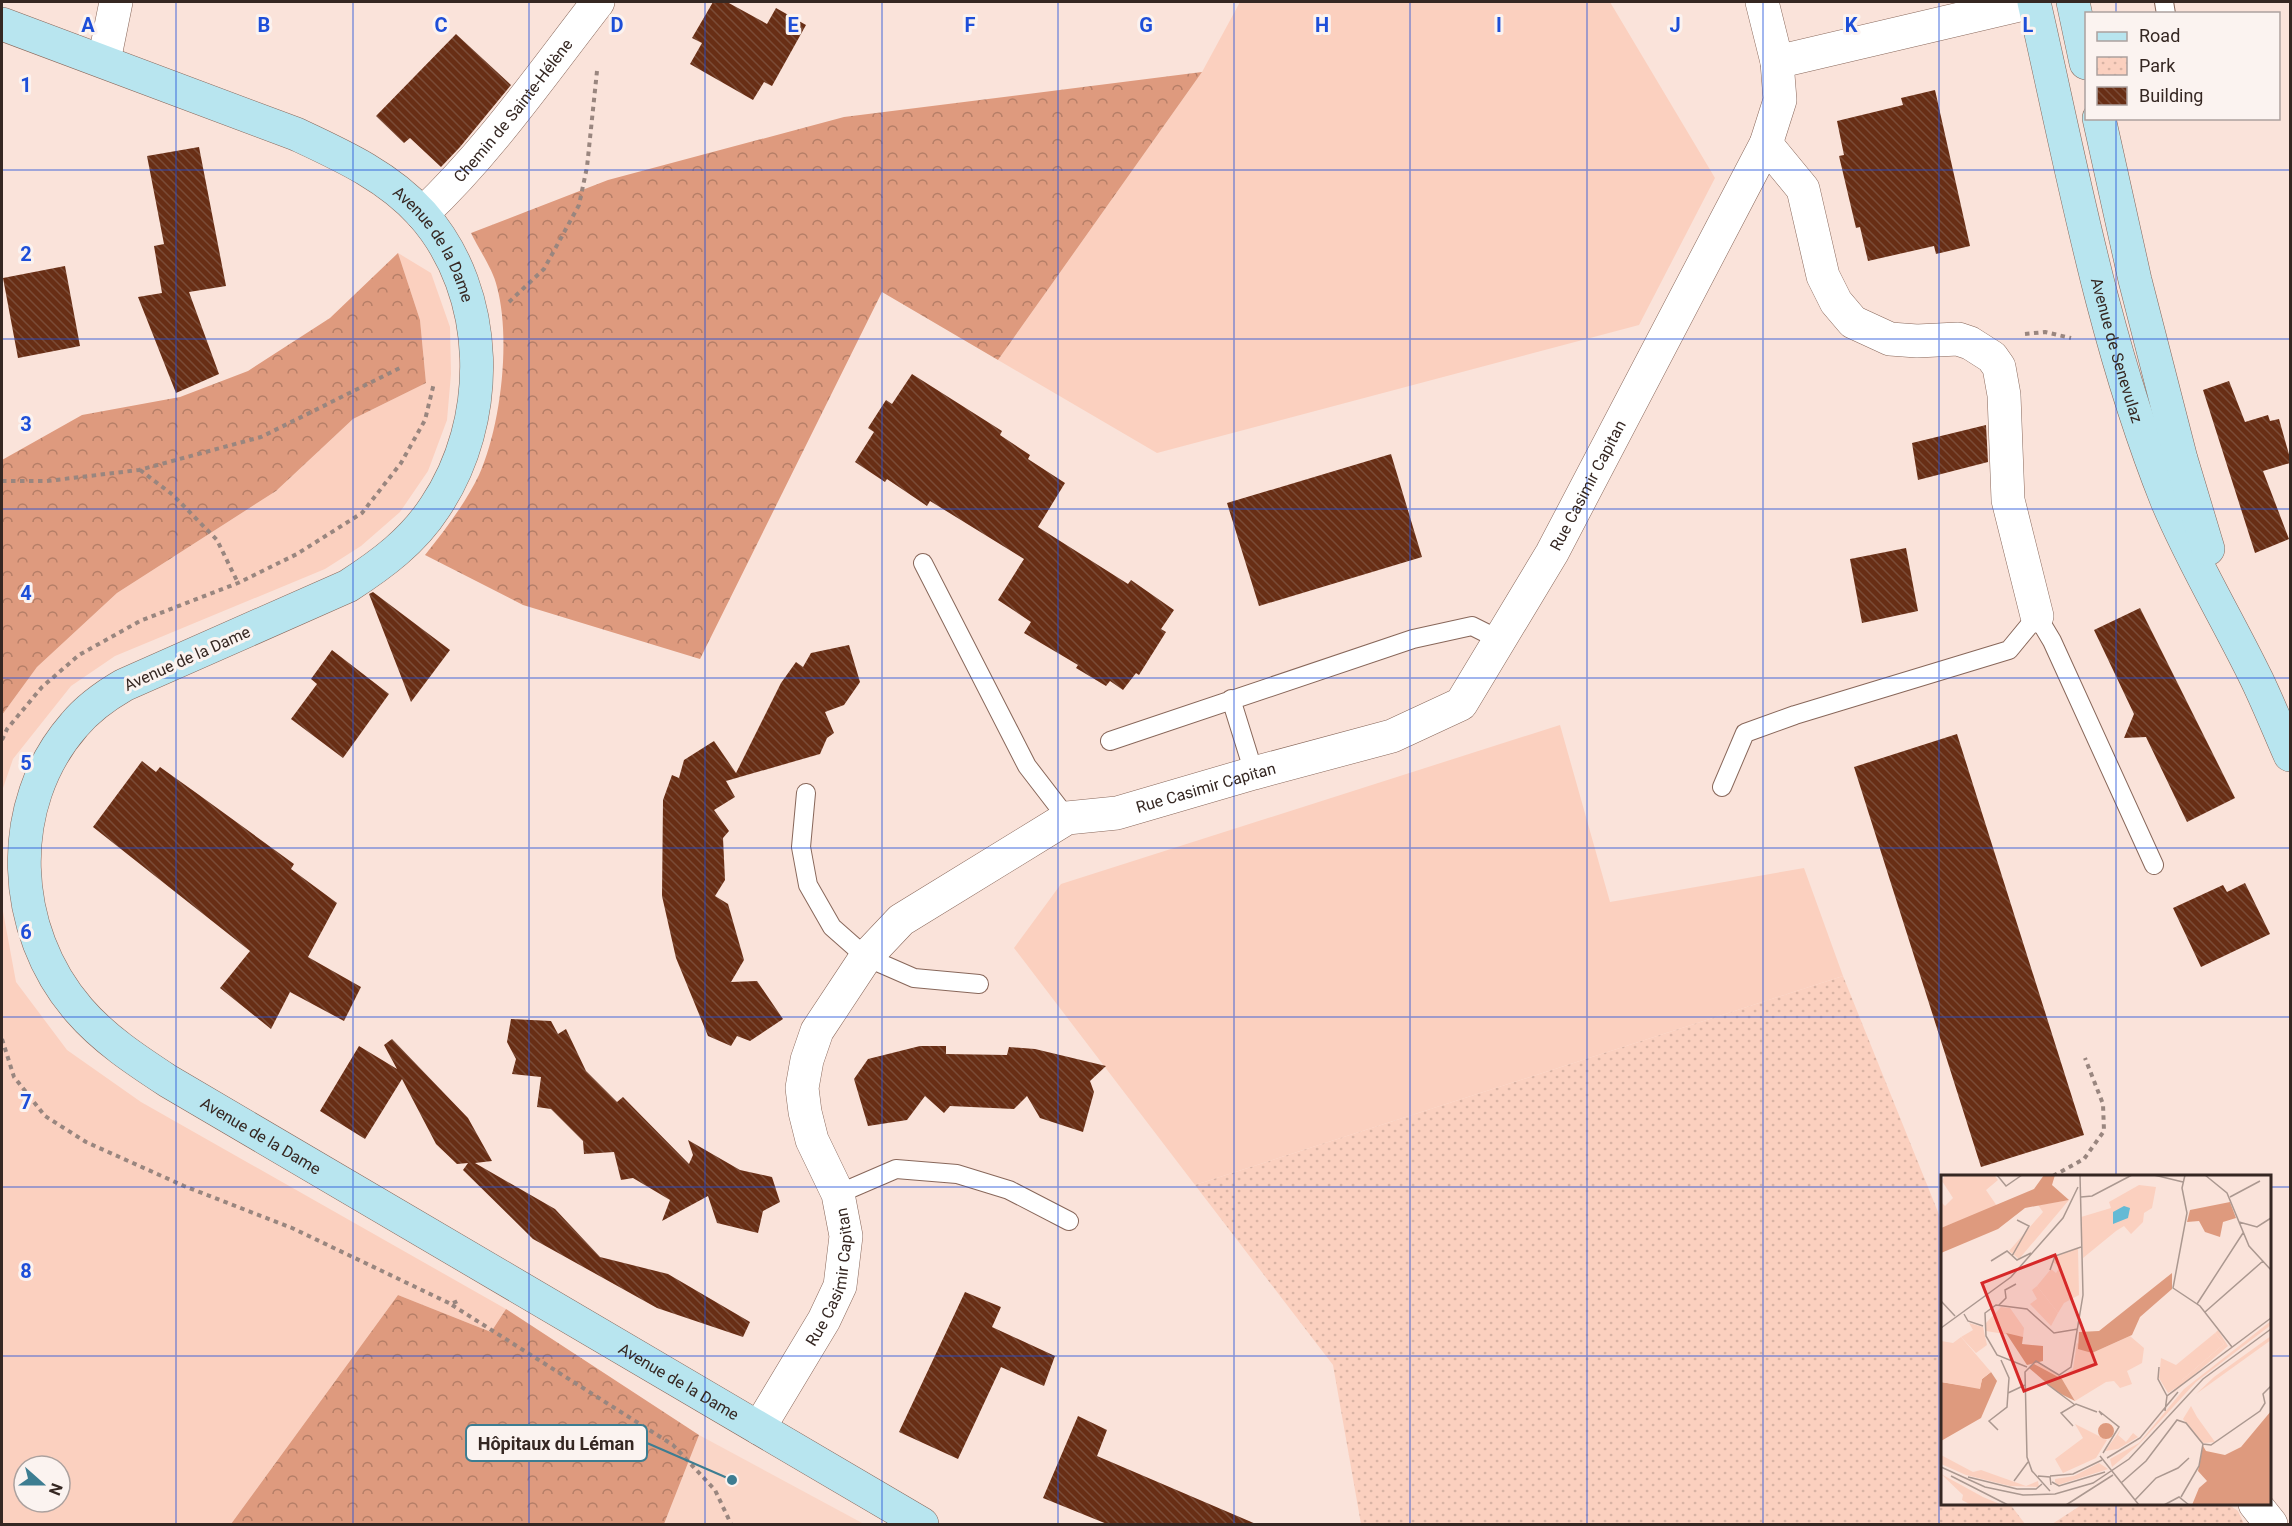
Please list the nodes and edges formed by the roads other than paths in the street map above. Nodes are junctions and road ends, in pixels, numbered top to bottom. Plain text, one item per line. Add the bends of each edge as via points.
1 (116, 2) edge
2 (598, 2) edge
3 (1762, 2) edge
4 (2033, 2) edge
5 (2073, 2) edge
6 (2, 24) edge
7 (2085, 58) edge
8 (104, 61) junction
9 (1777, 62) junction
10 (2099, 120) edge
11 (1766, 144) junction
12 (422, 214) junction
13 (923, 563) dead end
14 (2037, 616) junction
15 (1500, 640) junction
16 (2257, 680) junction
17 (1231, 699) junction
18 (1110, 741) dead end
19 (2290, 754) edge
20 (1254, 772) junction
21 (1722, 787) dead end
22 (806, 793) dead end
23 (1068, 818) junction
24 (2154, 866) dead end
25 (866, 957) junction
26 (979, 984) dead end
27 (838, 1194) junction
28 (1069, 1221) dead end
29 (759, 1428) junction
30 (2256, 1505) edge
31 (922, 1524) edge
32 (2271, 1524) edge

1 - 8 street
2 - 12 street, Chemin de Sainte-Hélène via 489,142
3 - 9 street, Rue Casimir Capitan
4 - 9 street
4 - 16 main road, Avenue de Senevulaz via 2099,286 2134,411 2194,560
5 - 7 main road
6 - 8 main road, Avenue de la Dame
8 - 12 main road, Avenue de la Dame via 316,143 382,179
9 - 11 street, Rue Casimir Capitan via 1780,100
10 - 16 main road, Avenue de Senevulaz via 2181,459 2211,558
11 - 14 street via 1803,189 1823,276 1836,302 1853,322 1890,339 1958,339 1986,353 1999,367 2008,500
11 - 15 street, Rue Casimir Capitan via 1552,553
12 - 29 main road, Avenue de la Dame via 442,240 459,273 471,313 477,376 470,423 455,468 435,507 402,546 348,586 141,676 91,708 63,738 42,774 26,840 25,884 36,937 51,969 79,1010 116,1046 239,1124
13 - 23 lane via 1027,766
14 - 21 lane via 2009,650 1745,733
14 - 24 lane
15 - 17 lane via 1472,626 1413,639
15 - 20 street, Rue Casimir Capitan via 1461,704 1392,735
16 - 19 main road, Avenue de Senevulaz
17 - 18 lane
17 - 20 lane
20 - 23 street, Rue Casimir Capitan via 1117,813
22 - 25 lane via 801,847 808,885 832,927
23 - 25 street, Rue Casimir Capitan via 901,920
25 - 26 lane via 914,978
25 - 27 street, Rue Casimir Capitan via 818,1031 802,1088 812,1140
27 - 28 lane via 896,1169 957,1174 1009,1190
27 - 29 street, Rue Casimir Capitan via 846,1236 840,1286
29 - 31 main road, Avenue de la Dame
30 - 32 street

